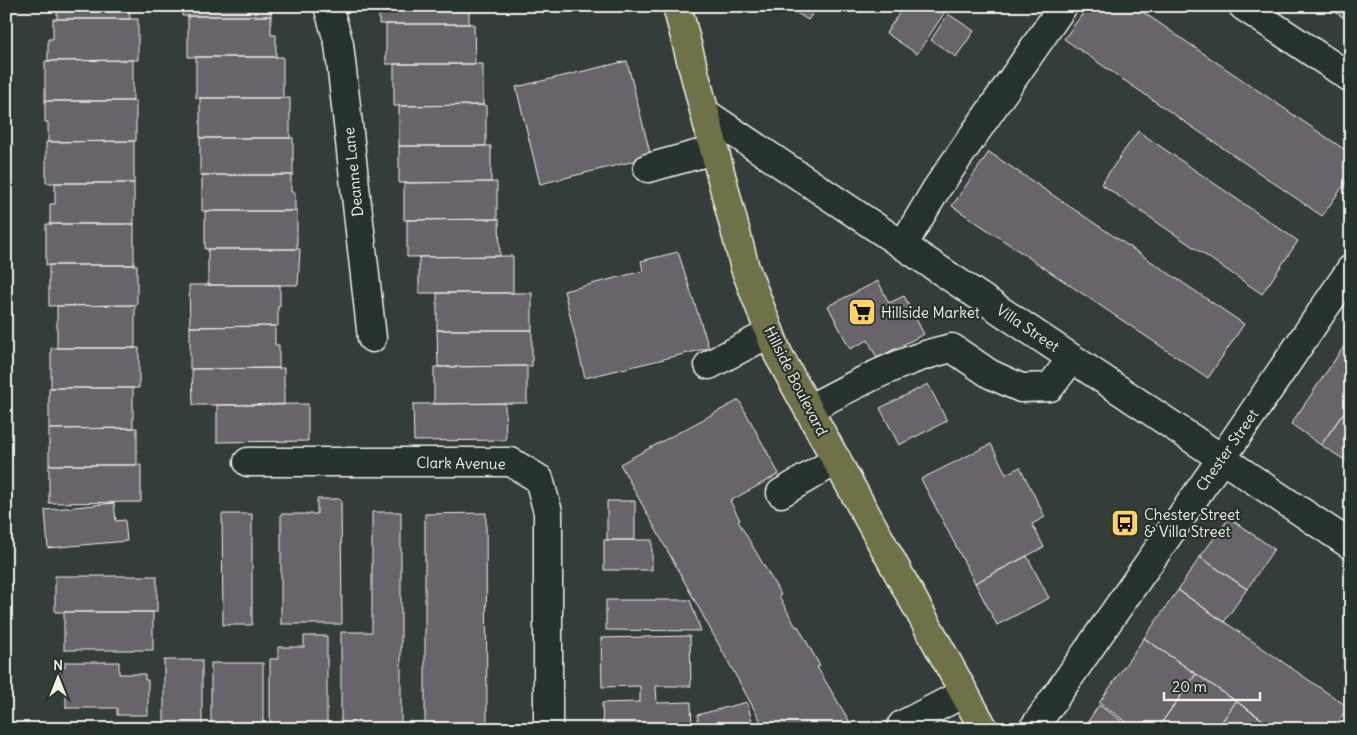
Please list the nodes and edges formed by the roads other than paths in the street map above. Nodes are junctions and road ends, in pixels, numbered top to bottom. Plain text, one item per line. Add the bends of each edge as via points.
1 (328, 6) edge
2 (677, 6) edge
3 (1062, 6) edge
4 (1243, 6) edge
5 (1351, 78) edge
6 (705, 113) junction
7 (714, 150) junction
8 (648, 168) dead end
9 (903, 245) junction
10 (1351, 269) edge
11 (770, 333) junction
12 (372, 338) dead end
13 (1072, 358) junction
14 (709, 365) dead end
15 (809, 409) junction
16 (1222, 458) junction
17 (837, 460) junction
18 (248, 462) dead end
19 (781, 493) dead end
20 (1351, 545) edge
21 (964, 692) junction
22 (902, 725) dead end
23 (548, 729) edge
24 (984, 729) edge
25 (1033, 729) edge

1 - 12 street, Deanne Lane via 339,44
2 - 6 main road, Hillside Boulevard
3 - 9 street via 936,188
4 - 5 street
6 - 7 main road, Hillside Boulevard
6 - 9 street, Villa Street
7 - 8 street
7 - 11 main road, Hillside Boulevard via 745,268
9 - 13 street, Villa Street
10 - 16 street, Chester Street
11 - 14 street
11 - 15 main road, Hillside Boulevard
13 - 15 street via 1050,387 1021,388 990,374 952,348 860,382
13 - 16 street, Villa Street
15 - 17 main road, Hillside Boulevard
16 - 20 street, Villa Street
16 - 25 street, Chester Street
17 - 19 street
17 - 21 main road, Hillside Boulevard
18 - 23 street, Clark Avenue via 511,462 539,478 548,512
21 - 22 street
21 - 24 main road, Hillside Boulevard

